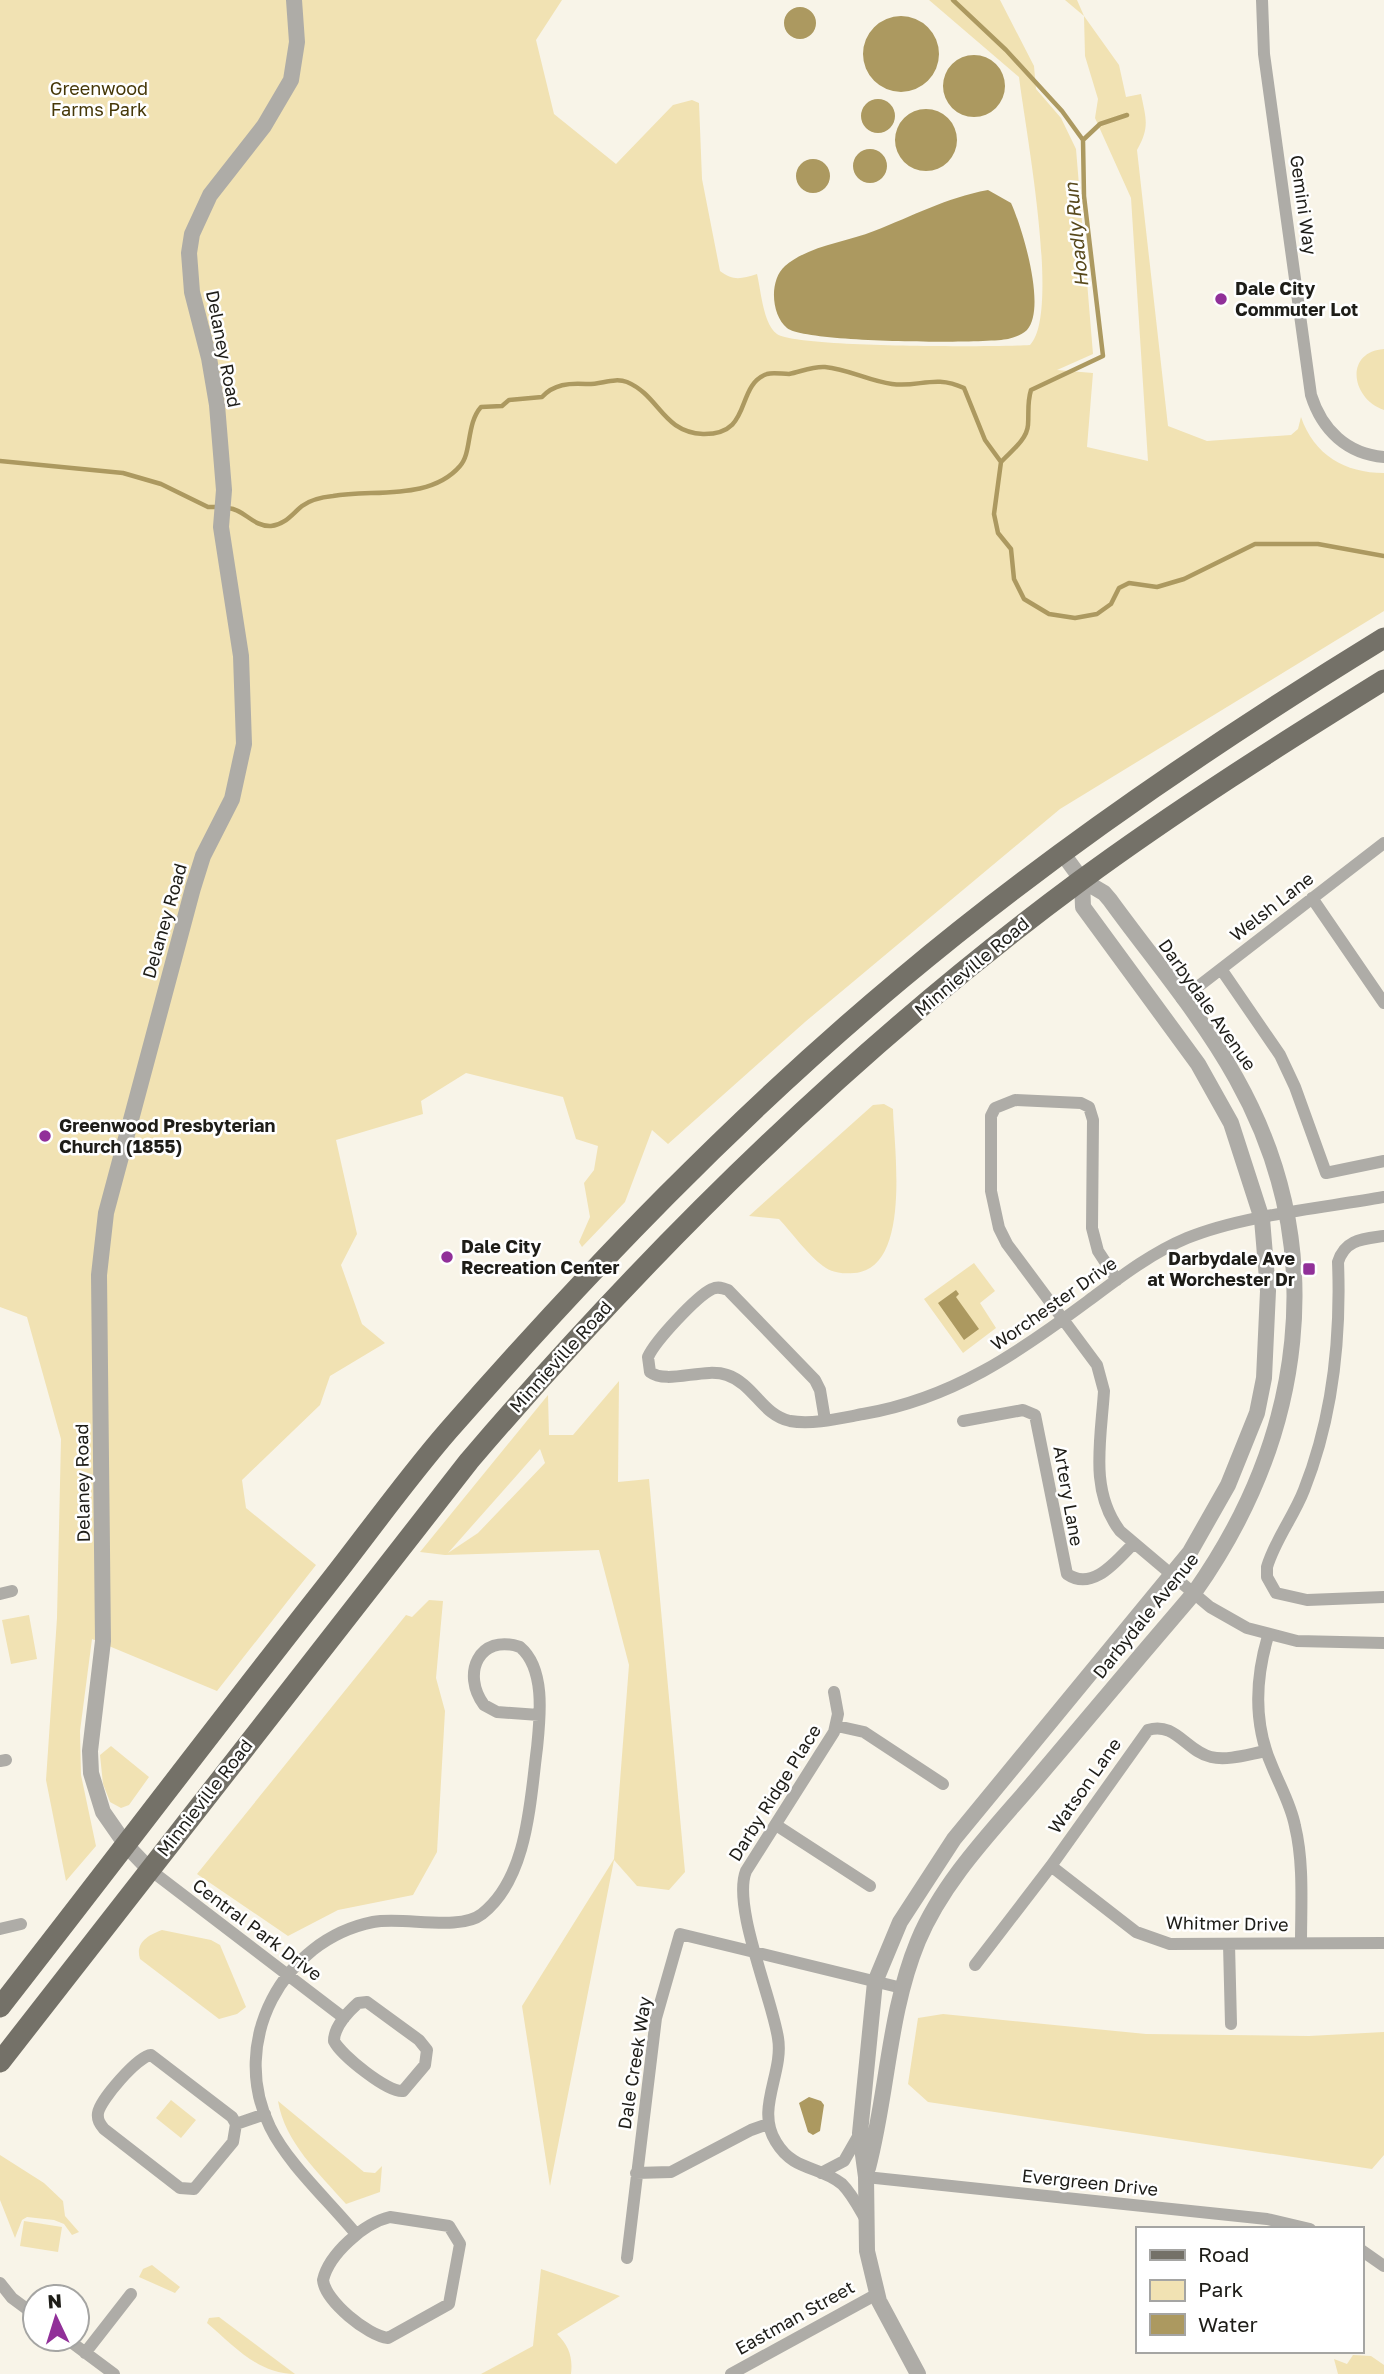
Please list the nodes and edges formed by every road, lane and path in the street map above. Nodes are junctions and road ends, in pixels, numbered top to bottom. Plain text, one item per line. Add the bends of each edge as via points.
1 (294, 0) edge
2 (1262, 0) edge
3 (1384, 457) edge
4 (1384, 638) edge
5 (1384, 680) edge
6 (1384, 843) edge
7 (1063, 854) junction
8 (1082, 880) junction
9 (1312, 898) junction
10 (1222, 968) junction
11 (1182, 999) junction
12 (1384, 1003) edge
13 (1384, 1161) edge
14 (1384, 1197) edge
15 (1287, 1215) junction
16 (1262, 1219) junction
17 (1384, 1236) edge
18 (1117, 1280) junction
19 (1063, 1320) junction
20 (825, 1420) junction
21 (963, 1422) dead end
22 (1134, 1543) junction
23 (1174, 1574) junction
24 (1194, 1593) junction
25 (1384, 1597) edge
26 (1268, 1636) junction
27 (1384, 1643) edge
28 (834, 1692) dead end
29 (539, 1715) junction
30 (837, 1726) junction
31 (1266, 1751) junction
32 (943, 1784) dead end
33 (776, 1825) junction
34 (126, 1845) junction
35 (1051, 1866) junction
36 (149, 1869) junction
37 (870, 1886) dead end
38 (21, 1924) dead end
39 (0, 1929) edge
40 (1301, 1943) junction
41 (1384, 1943) edge
42 (1229, 1944) junction
43 (753, 1952) junction
44 (975, 1965) dead end
45 (287, 1974) junction
46 (875, 1982) junction
47 (902, 1988) junction
48 (0, 2007) edge
49 (344, 2018) junction
50 (1231, 2024) dead end
51 (0, 2062) edge
52 (265, 2114) junction
53 (236, 2124) junction
54 (768, 2124) junction
55 (860, 2133) junction
56 (636, 2173) junction
57 (821, 2173) junction
58 (866, 2177) junction
59 (867, 2221) junction
60 (1301, 2227) edge
61 (356, 2234) junction
62 (1363, 2251) edge
63 (627, 2258) dead end
64 (1384, 2266) edge
65 (0, 2285) edge
66 (131, 2294) dead end
67 (877, 2294) junction
68 (21, 2303) edge
69 (91, 2345) edge
70 (85, 2353) edge
71 (114, 2374) edge
72 (731, 2374) edge
73 (918, 2374) edge

1 - 34 street, Delaney Road via 297,42 290,80 264,125 210,195 192,234 189,253 192,292 216,405 224,490 221,527 241,656 244,744 232,799 193,888 101,1240 103,1641 91,1773 103,1812
2 - 3 street, Gemini Way via 1264,54 1311,395 1336,437 1351,448
4 - 7 main road, Minnieville Road via 1210,748
5 - 8 main road, Minnieville Road via 1232,776
6 - 9 street, Welsh Lane
7 - 8 street, Darbydale Avenue
7 - 34 main road, Minnieville Road via 990,907 821,1048 605,1258 444,1436
8 - 11 street, Darbydale Avenue via 1104,893
8 - 16 street, Darbydale Avenue via 1083,907 1220,1100 1248,1167
8 - 36 main road, Minnieville Road via 917,1013 764,1149 551,1365 394,1554
9 - 10 street, Welsh Lane
9 - 12 street
10 - 11 street, Welsh Lane
10 - 13 street via 1280,1055 1326,1174
11 - 15 street, Darbydale Avenue via 1236,1076 1255,1114
14 - 15 street, Worchester Drive
15 - 16 street, Worchester Drive
15 - 24 street, Darbydale Avenue via 1294,1280 1284,1399 1254,1490 1234,1532
16 - 18 street, Worchester Drive via 1186,1239
16 - 23 street, Darbydale Avenue via 1267,1342 1257,1413 1213,1516
17 - 25 street via 1354,1241 1340,1253 1338,1337 1322,1433 1303,1493 1266,1567 1276,1593 1293,1599
18 - 19 street, Worchester Drive
18 - 19 street via 1098,1251 1092,1228 1093,1120 1089,1107 1082,1103 1001,1103 991,1116 993,1210 1007,1244
19 - 20 street, Worchester Drive via 1011,1357 956,1387 905,1406
19 - 22 street via 1102,1378 1100,1491 1110,1518
20 - 20 street, Worchester Drive via 802,1422 774,1415 748,1387 726,1375 699,1372 659,1377 650,1372 648,1357 664,1334 710,1290 722,1287 815,1380
21 - 22 street, Artery Lane via 1023,1410 1035,1415 1067,1574 1081,1580 1097,1577
22 - 23 street
23 - 24 street
23 - 46 street, Darbydale Avenue via 954,1839 900,1922
24 - 26 street via 1230,1620
24 - 47 street, Darbydale Avenue via 953,1881 919,1939
26 - 27 street
26 - 31 street via 1257,1707
28 - 30 street, Darby Ridge Place
29 - 29 street via 497,1712 484,1705 473,1674 482,1653 510,1645 526,1653 538,1684
29 - 45 street via 525,1841 488,1909 465,1922 388,1920 351,1928 316,1945
30 - 32 street via 864,1732
30 - 33 street, Darby Ridge Place
31 - 35 street, Watson Lane via 1210,1757 1165,1728 1148,1730
31 - 40 street via 1295,1825
33 - 37 street
33 - 43 street, Darby Ridge Place via 742,1884
34 - 36 street, Delaney Road
34 - 48 main road, Minnieville Road
35 - 42 street, Whitmer Drive via 1136,1931 1170,1944
35 - 44 street, Watson Lane
36 - 45 street, Central Park Drive
36 - 51 main road, Minnieville Road
38 - 39 street
40 - 41 street, Whitmer Drive
40 - 42 street, Whitmer Drive
42 - 50 street
43 - 46 street, Dale Creek Way
43 - 54 street, Darby Ridge Place via 778,2037
43 - 56 street, Dale Creek Way via 680,1934 656,2018
45 - 49 street, Central Park Drive
45 - 52 street via 272,1996 259,2036 257,2071
46 - 47 street, Dale Creek Way
46 - 55 street, Darbydale Avenue
47 - 58 street, Darbydale Avenue
49 - 49 street via 358,2003 367,2002 424,2045 427,2061 405,2090 392,2090 339,2049 334,2034
52 - 53 street
52 - 61 street via 280,2143
53 - 53 street via 151,2055 137,2061 98,2114 104,2129 183,2190 200,2185 233,2142
54 - 56 street via 671,2172
54 - 57 street via 790,2160
55 - 57 street via 844,2161
55 - 58 street, Darbydale Avenue
56 - 63 street, Dale Creek Way
57 - 59 street via 843,2185
58 - 59 street, Darbydale Avenue
58 - 60 street, Evergreen Drive via 1267,2219
59 - 67 street, Darbydale Avenue via 867,2251
61 - 61 street via 370,2223 390,2217 449,2226 460,2244 449,2304 394,2336 372,2333 331,2300 323,2286 326,2270
62 - 64 street
65 - 68 street
66 - 69 street
67 - 72 street, Eastman Street
67 - 73 street, Darbydale Avenue
70 - 71 street

